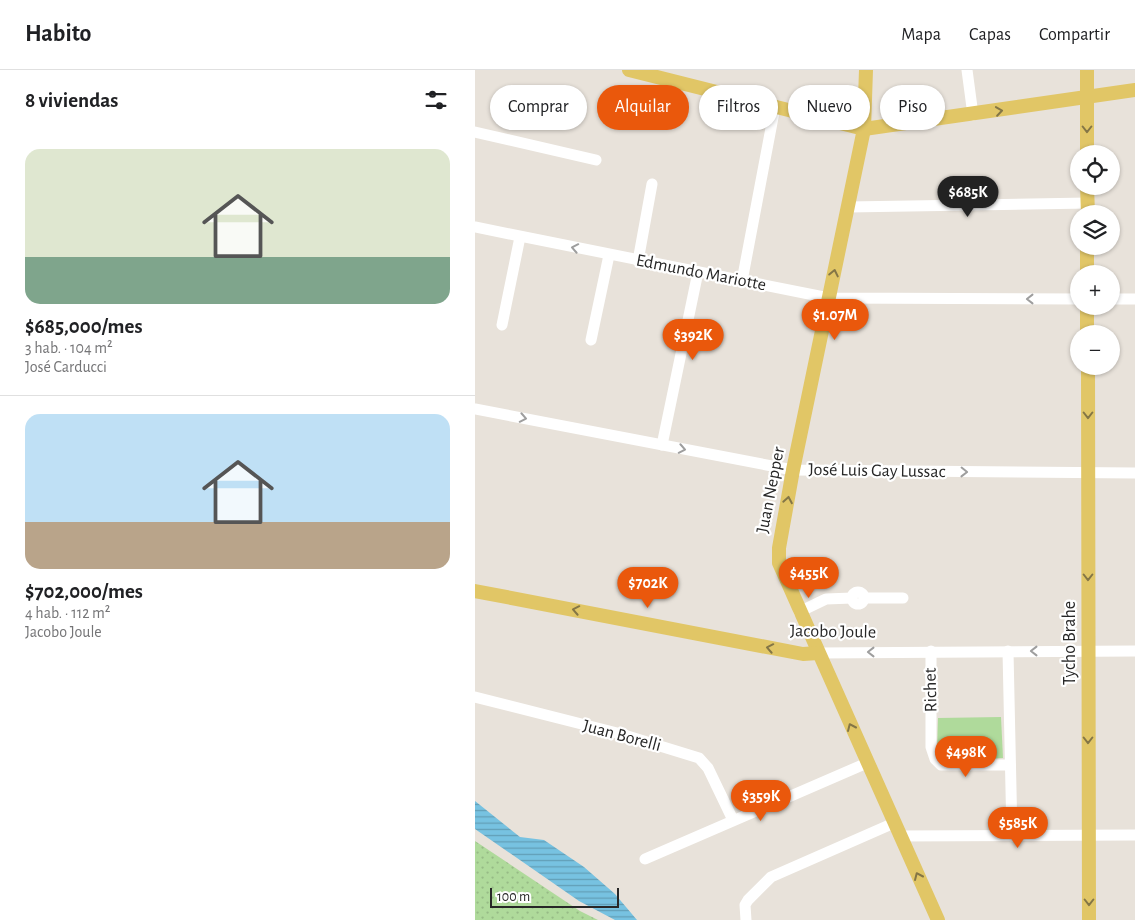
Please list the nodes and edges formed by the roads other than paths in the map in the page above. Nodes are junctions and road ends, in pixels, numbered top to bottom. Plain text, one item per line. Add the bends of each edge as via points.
1 (629, 70) edge
2 (866, 70) edge
3 (967, 70) edge
4 (1087, 70) edge
5 (865, 85) edge
6 (699, 88) edge
7 (1135, 90) edge
8 (1087, 98) junction
9 (973, 114) junction
10 (870, 128) edge
11 (771, 130) edge
12 (864, 130) edge
13 (475, 132) edge
14 (1087, 145) edge
15 (596, 160) dead end
16 (652, 184) dead end
17 (848, 206) junction
18 (1070, 208) edge
19 (475, 228) edge
20 (520, 237) junction
21 (609, 255) junction
22 (638, 260) junction
23 (699, 272) junction
24 (742, 281) junction
25 (829, 298) junction
26 (1070, 299) edge
27 (1120, 299) edge
28 (1135, 299) edge
29 (502, 325) dead end
30 (591, 340) dead end
31 (1088, 375) edge
32 (475, 409) edge
33 (662, 445) junction
34 (793, 470) junction
35 (1088, 473) junction
36 (1135, 473) edge
37 (475, 590) edge
38 (903, 598) dead end
39 (799, 612) junction
40 (1008, 651) junction
41 (1088, 651) junction
42 (1135, 651) edge
43 (931, 652) junction
44 (818, 654) junction
45 (475, 697) edge
46 (867, 763) junction
47 (1010, 765) junction
48 (733, 820) junction
49 (897, 830) junction
50 (1089, 835) junction
51 (1135, 835) edge
52 (1012, 836) junction
53 (645, 858) dead end
54 (746, 920) edge
55 (938, 920) edge
56 (1089, 920) edge

1 - 6 main road
2 - 5 main road, Juan Nepper
3 - 9 street
4 - 8 main road
7 - 8 main road
9 -> 8 main road
8 -> 14 main road
9 - 10 main road
11 - 24 street
12 - 17 main road, Juan Nepper
13 - 15 street
16 - 22 street
17 - 18 street
25 -> 17 main road, Juan Nepper
19 - 20 street, Edmundo Mariotte
21 -> 20 street, Edmundo Mariotte
20 - 29 street
21 - 22 street, Edmundo Mariotte
21 - 30 street
22 - 23 street, Edmundo Mariotte
23 - 24 street, Edmundo Mariotte
23 - 33 street
24 - 25 street, Edmundo Mariotte
26 -> 25 street, Edmundo Mariotte
25 - 34 main road, Juan Nepper
27 - 28 street
31 -> 35 main road, Tycho Brahe
32 -> 33 street, José Luis Gay Lussac
33 -> 34 street, José Luis Gay Lussac
34 -> 35 street, José Luis Gay Lussac
39 -> 34 main road, Juan Nepper via 781,572 778,555
35 - 36 street, José Luis Gay Lussac
35 -> 41 main road, Tycho Brahe
44 -> 37 main road, Jacobo Joule via 803,654
38 - 39 street via 864,598 856,604 852,598 826,599
39 - 44 main road, Juan Nepper
41 -> 40 street, Jacobo Joule
40 - 43 street, Jacobo Joule
40 - 47 street
41 - 42 street, Jacobo Joule
41 -> 50 main road, Tycho Brahe
43 -> 44 street, Jacobo Joule
43 - 47 street, Richet via 931,747 935,759 941,765
46 -> 44 main road, Juan Nepper
45 - 48 street, Juan Borelli via 621,734 699,758 708,768
46 - 48 street
46 - 49 main road, Juan Nepper
47 - 52 street
48 - 53 street
49 - 52 street
49 - 54 street via 771,877 745,904
55 -> 49 main road, Juan Nepper
50 - 51 street
50 - 52 street
50 -> 56 main road, Tycho Brahe

